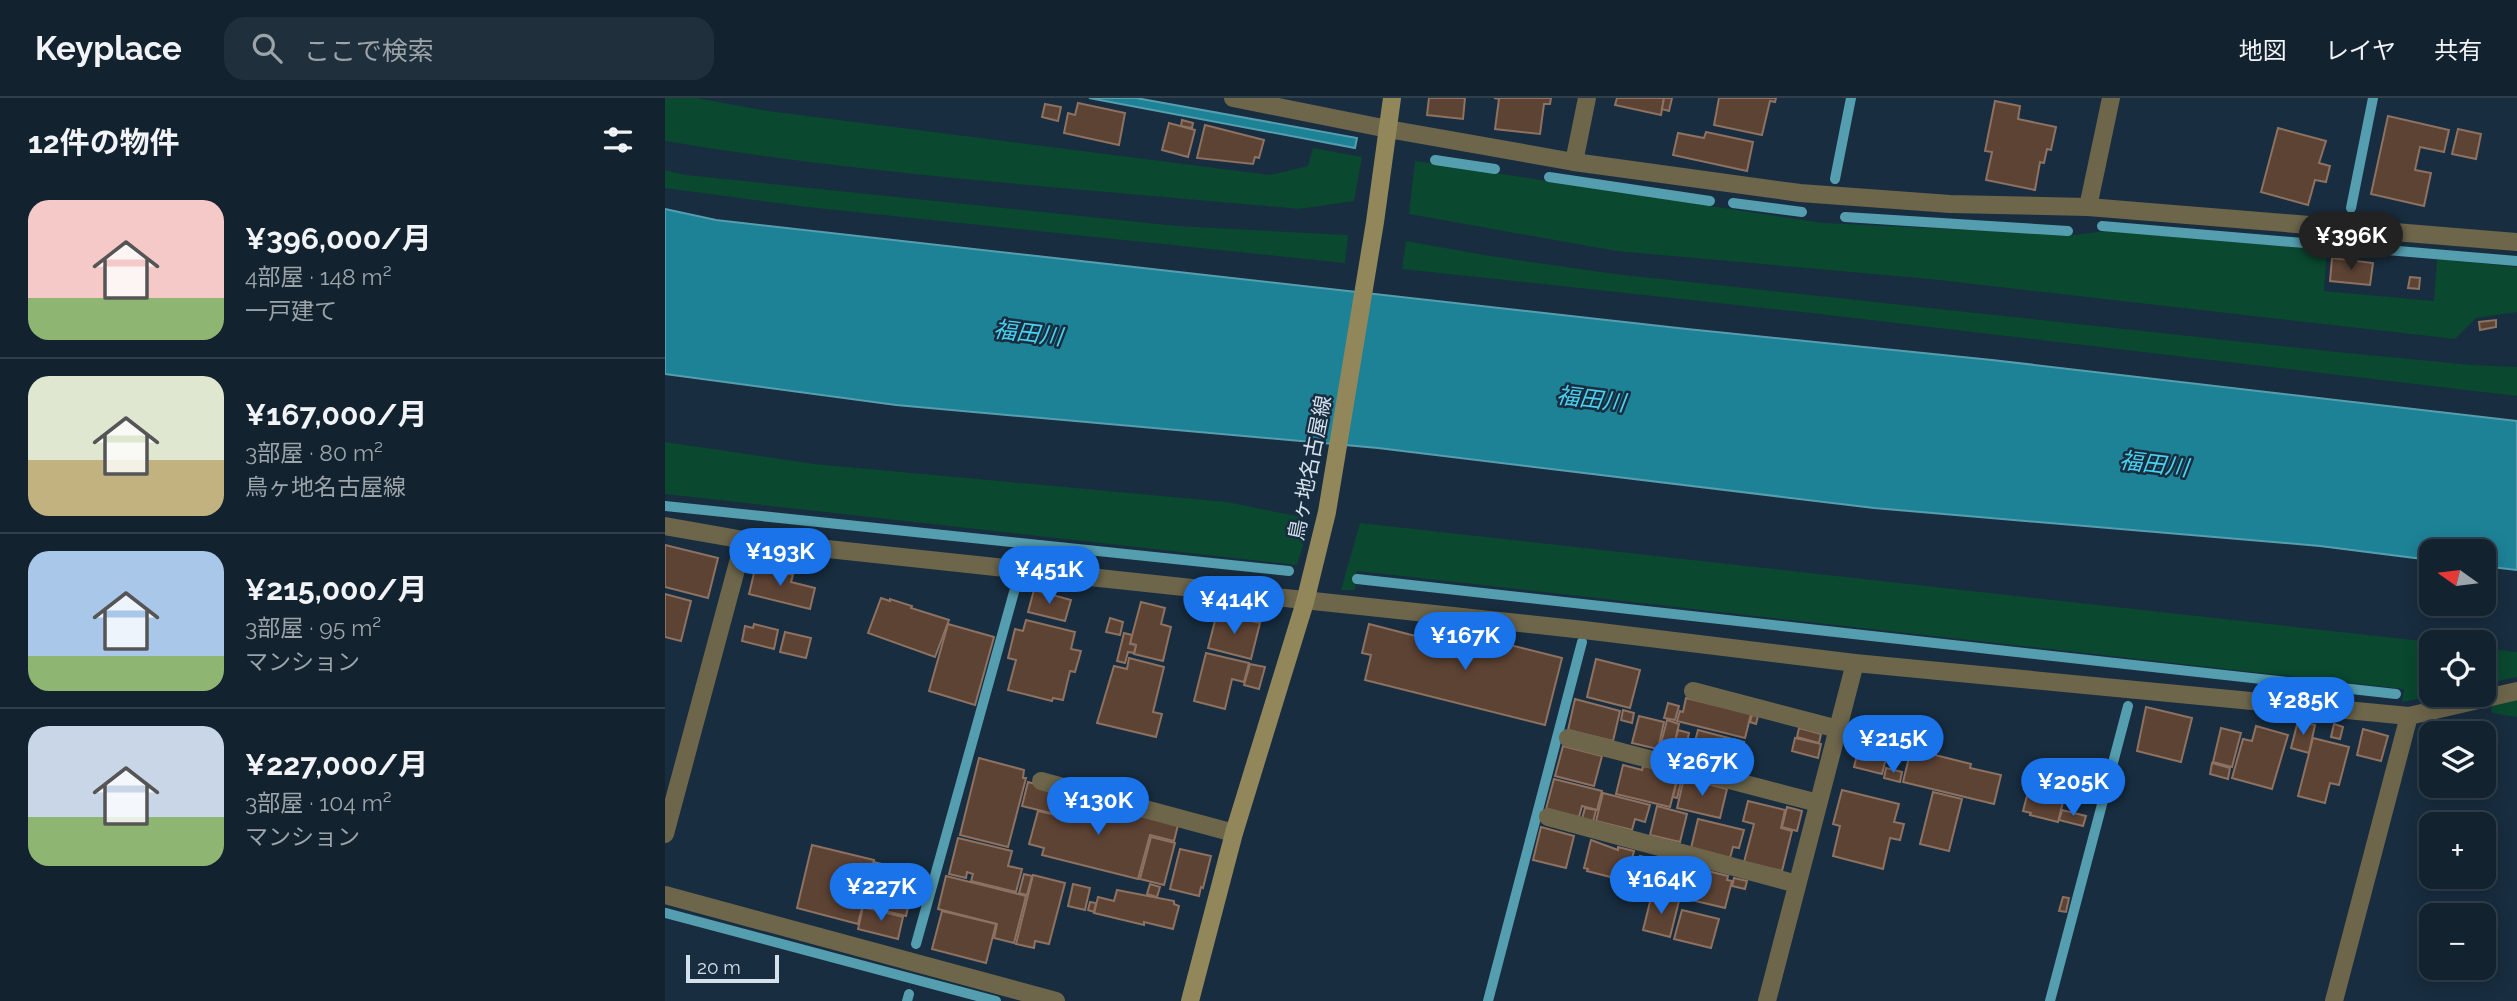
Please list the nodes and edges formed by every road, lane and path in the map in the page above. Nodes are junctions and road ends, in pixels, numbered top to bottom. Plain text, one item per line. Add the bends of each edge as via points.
1 (1233, 98) edge
2 (1392, 98) edge
3 (1587, 98) edge
4 (2111, 98) edge
5 (1388, 129) junction
6 (1574, 162) junction
7 (2088, 207) junction
8 (2517, 242) edge
9 (665, 526) edge
10 (744, 540) junction
11 (1305, 602) junction
12 (1855, 663) junction
13 (1693, 691) dead end
14 (2517, 691) edge
15 (2409, 716) junction
16 (1838, 729) junction
17 (1568, 738) dead end
18 (1041, 781) dead end
19 (1818, 803) junction
20 (1548, 817) dead end
21 (1234, 832) junction
22 (665, 834) edge
23 (1797, 884) junction
24 (665, 895) edge
25 (1048, 1000) edge
26 (1190, 1001) edge
27 (1767, 1001) edge
28 (2334, 1001) edge

1 - 5 street
2 - 5 main road, 鳥ヶ地名古屋線
3 - 6 street
4 - 7 street
5 - 6 street
5 - 11 main road, 鳥ヶ地名古屋線 via 1331,492
6 - 7 street via 1800,193 1950,204
7 - 8 street
9 - 10 street
10 - 11 street
10 - 22 street
11 - 12 street
11 - 21 main road, 鳥ヶ地名古屋線
12 - 15 street
12 - 16 street
13 - 16 street
14 - 15 street
15 - 28 street
16 - 19 street
17 - 19 street
18 - 21 street
19 - 23 street
20 - 23 street
21 - 26 main road, 鳥ヶ地名古屋線
23 - 27 street
24 - 25 street

